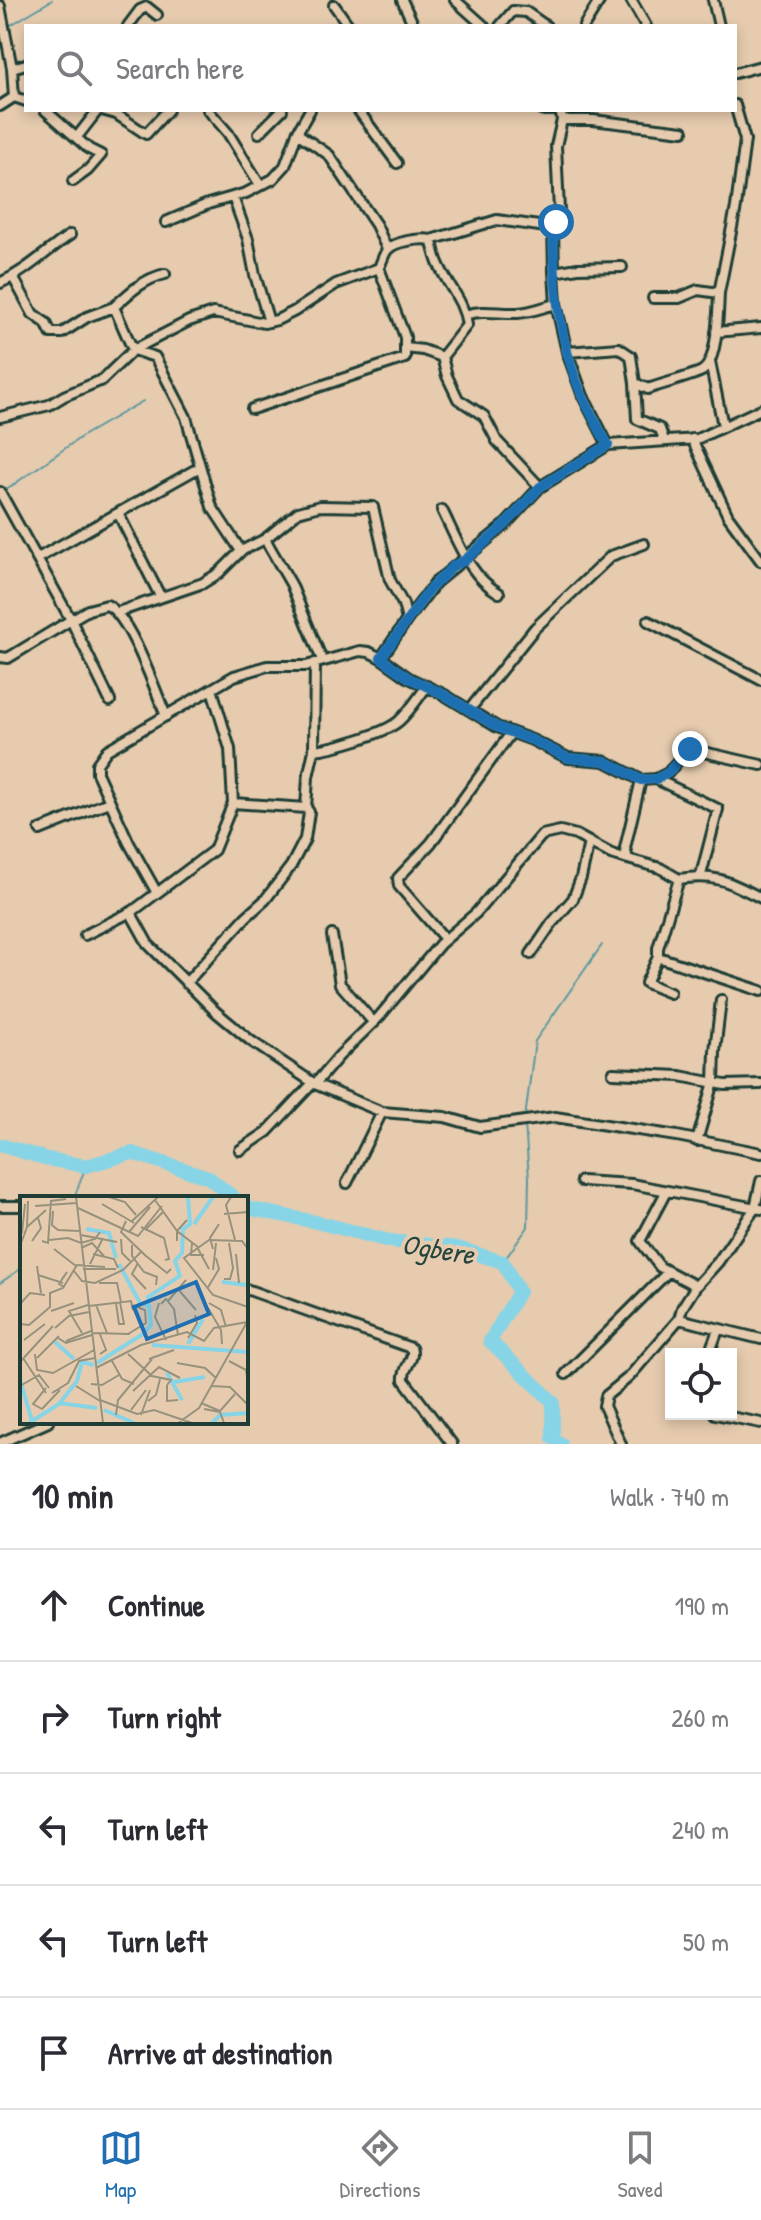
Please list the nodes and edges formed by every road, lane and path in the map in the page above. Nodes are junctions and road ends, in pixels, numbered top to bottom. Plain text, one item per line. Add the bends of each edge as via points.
1 (402, 0) edge
2 (455, 0) edge
3 (600, 0) edge
4 (631, 0) edge
5 (713, 0) edge
6 (334, 5) dead end
7 (0, 6) edge
8 (157, 15) dead end
9 (130, 24) edge
10 (348, 24) edge
11 (413, 24) edge
12 (482, 24) edge
13 (502, 24) edge
14 (543, 24) edge
15 (585, 24) edge
16 (645, 24) edge
17 (719, 24) edge
18 (24, 65) edge
19 (761, 66) edge
20 (12, 68) junction
21 (737, 72) edge
22 (14, 97) junction
23 (24, 100) edge
24 (0, 106) edge
25 (47, 112) edge
26 (98, 112) edge
27 (108, 112) edge
28 (166, 112) edge
29 (210, 112) edge
30 (280, 112) edge
31 (309, 112) edge
32 (359, 112) edge
33 (737, 112) edge
34 (562, 115) edge
35 (683, 131) dead end
36 (259, 133) dead end
37 (297, 133) junction
38 (77, 137) junction
39 (397, 163) dead end
40 (73, 181) dead end
41 (260, 185) junction
42 (233, 197) junction
43 (166, 222) dead end
44 (553, 228) junction
45 (70, 235) dead end
46 (431, 240) junction
47 (387, 249) junction
48 (622, 267) dead end
49 (379, 268) junction
50 (554, 272) junction
51 (165, 274) dead end
52 (13, 277) junction
53 (0, 283) edge
54 (719, 293) junction
55 (653, 298) dead end
56 (556, 304) junction
57 (114, 307) junction
58 (465, 315) junction
59 (269, 322) junction
60 (761, 328) edge
61 (716, 332) junction
62 (148, 341) junction
63 (405, 348) junction
64 (133, 350) junction
65 (567, 352) junction
66 (155, 357) junction
67 (442, 357) junction
68 (710, 362) junction
69 (635, 383) junction
70 (252, 409) dead end
71 (761, 410) edge
72 (1, 415) edge
73 (723, 426) junction
74 (692, 439) junction
75 (664, 440) junction
76 (608, 445) junction
77 (200, 467) junction
78 (540, 487) junction
79 (0, 492) edge
80 (442, 510) dead end
81 (118, 513) junction
82 (265, 539) junction
83 (644, 544) dead end
84 (241, 551) junction
85 (758, 551) edge
86 (38, 558) junction
87 (467, 559) junction
88 (761, 561) edge
89 (499, 593) dead end
90 (160, 596) junction
91 (118, 612) junction
92 (71, 620) junction
93 (407, 620) junction
94 (648, 621) dead end
95 (0, 657) edge
96 (381, 658) junction
97 (318, 662) junction
98 (761, 680) edge
99 (427, 686) junction
100 (212, 689) junction
101 (110, 701) dead end
102 (470, 709) junction
103 (166, 716) junction
104 (511, 733) junction
105 (314, 750) junction
106 (761, 765) edge
107 (656, 779) junction
108 (641, 780) junction
109 (109, 802) junction
110 (233, 803) junction
111 (306, 808) junction
112 (40, 830) dead end
113 (589, 842) junction
114 (628, 859) junction
115 (701, 875) junction
116 (679, 879) junction
117 (157, 893) junction
118 (761, 898) edge
119 (133, 911) junction
120 (85, 935) dead end
121 (332, 935) dead end
122 (445, 939) junction
123 (531, 954) dead end
124 (658, 957) junction
125 (186, 983) junction
126 (761, 991) edge
127 (670, 993) dead end
128 (721, 1000) dead end
129 (374, 1023) junction
130 (613, 1073) dead end
131 (714, 1082) junction
132 (314, 1083) junction
133 (761, 1084) edge
134 (382, 1112) junction
135 (697, 1141) junction
136 (240, 1150) dead end
137 (760, 1153) edge
138 (761, 1164) edge
139 (581, 1181) dead end
140 (761, 1181) edge
141 (347, 1183) dead end
142 (666, 1192) junction
143 (758, 1209) edge
144 (668, 1272) junction
145 (696, 1286) junction
146 (248, 1290) edge
147 (679, 1319) junction
148 (718, 1330) junction
149 (761, 1339) edge
150 (711, 1348) edge
151 (566, 1374) dead end
152 (737, 1418) edge
153 (761, 1423) edge
154 (43, 1424) edge
155 (0, 1443) edge
156 (452, 1444) edge
157 (621, 1444) edge

1 - 11 street
2 - 12 street
3 - 15 street
4 - 16 street
5 - 17 street
6 - 10 street
7 - 20 street
8 - 9 street via 147,7
13 - 14 street via 520,10
18 - 20 street
19 - 21 street
20 - 22 street
22 - 23 street
22 - 24 street
25 - 38 street
26 - 38 street
27 - 28 street via 146,134
29 - 41 street
30 - 36 street
31 - 37 street
32 - 39 street
33 - 54 street via 745,140
34 - 35 street
34 - 44 street via 556,146 559,211
37 - 41 street via 285,166
37 - 47 street via 329,155
38 - 40 street via 101,155
41 - 42 street
42 - 43 street
42 - 59 street
44 - 46 street via 497,220
44 - 50 street
45 - 52 street
46 - 47 street
46 - 58 street
47 - 49 street
48 - 50 street
49 - 59 street via 336,284
49 - 63 street
50 - 56 street
51 - 57 street via 134,288
52 - 53 street
52 - 57 street via 33,314 51,333 62,333
54 - 55 street via 698,290 679,298
54 - 61 street
56 - 58 street via 535,311
56 - 65 street
57 - 64 street
58 - 67 street via 467,325
59 - 62 street via 213,313
60 - 61 street
61 - 68 street
62 - 64 street
62 - 66 street
63 - 67 street
63 - 70 street via 405,358
64 - 66 street
64 - 72 street via 102,380 49,405
65 - 69 street via 619,348 631,356
65 - 76 street
66 - 77 street via 186,417
67 - 78 street via 458,399 484,416 497,441
68 - 69 street via 703,371 648,389
68 - 73 street
69 - 75 street via 637,419 660,429
71 - 73 street
73 - 74 street
74 - 75 street
74 - 85 street via 728,516
75 - 76 street
76 - 78 street
77 - 81 street
77 - 84 street via 212,507
78 - 87 street
79 - 86 street
80 - 87 street
81 - 86 street
81 - 90 street
82 - 84 street
82 - 93 street via 298,512 320,506 370,506
82 - 97 street via 295,592
83 - 102 street via 611,556 535,628
84 - 90 street via 203,583
85 - 88 street
86 - 92 street
87 - 89 street via 481,580
87 - 93 street via 436,582
90 - 91 street
91 - 92 street via 107,605
91 - 103 street
92 - 95 street via 8,658
92 - 101 street
93 - 96 street
94 - 98 street
96 - 97 street via 360,651
96 - 99 street
97 - 100 street via 255,668
97 - 105 street
99 - 102 street
99 - 105 street via 394,725 339,747
100 - 103 street
100 - 110 street via 230,749
102 - 104 street
103 - 109 street via 107,750 97,764
104 - 108 street via 568,758 605,761
104 - 122 street via 431,843 399,875 399,886
105 - 111 street
106 - 107 street via 690,749
107 - 108 street
107 - 115 street via 718,809
108 - 114 street via 625,848
109 - 112 street
109 - 117 street
110 - 111 street
110 - 117 street via 210,855
111 - 125 street via 305,839 291,866
113 - 114 street
113 - 122 street via 560,831 542,835 476,913
113 - 123 street via 573,899
114 - 116 street
115 - 116 street
115 - 118 street via 727,880
116 - 124 street
117 - 119 street
119 - 120 street
119 - 125 street via 148,944
121 - 129 street via 340,984
122 - 129 street
124 - 126 street
124 - 127 street via 646,983
125 - 132 street via 251,1041
128 - 131 street
129 - 132 street
130 - 131 street
131 - 133 street
131 - 135 street
132 - 134 street
132 - 136 street via 274,1125
134 - 135 street via 445,1117 480,1127 555,1117
134 - 141 street
135 - 137 street
137 - 138 street
139 - 142 street
140 - 143 street
142 - 143 street
142 - 144 street via 640,1241
143 - 145 street
144 - 145 street
144 - 151 street
145 - 147 street
146 - 156 street via 411,1348 404,1380
147 - 148 street
147 - 157 street via 606,1396 604,1406
148 - 149 street
148 - 150 street
152 - 153 street
154 - 155 street

